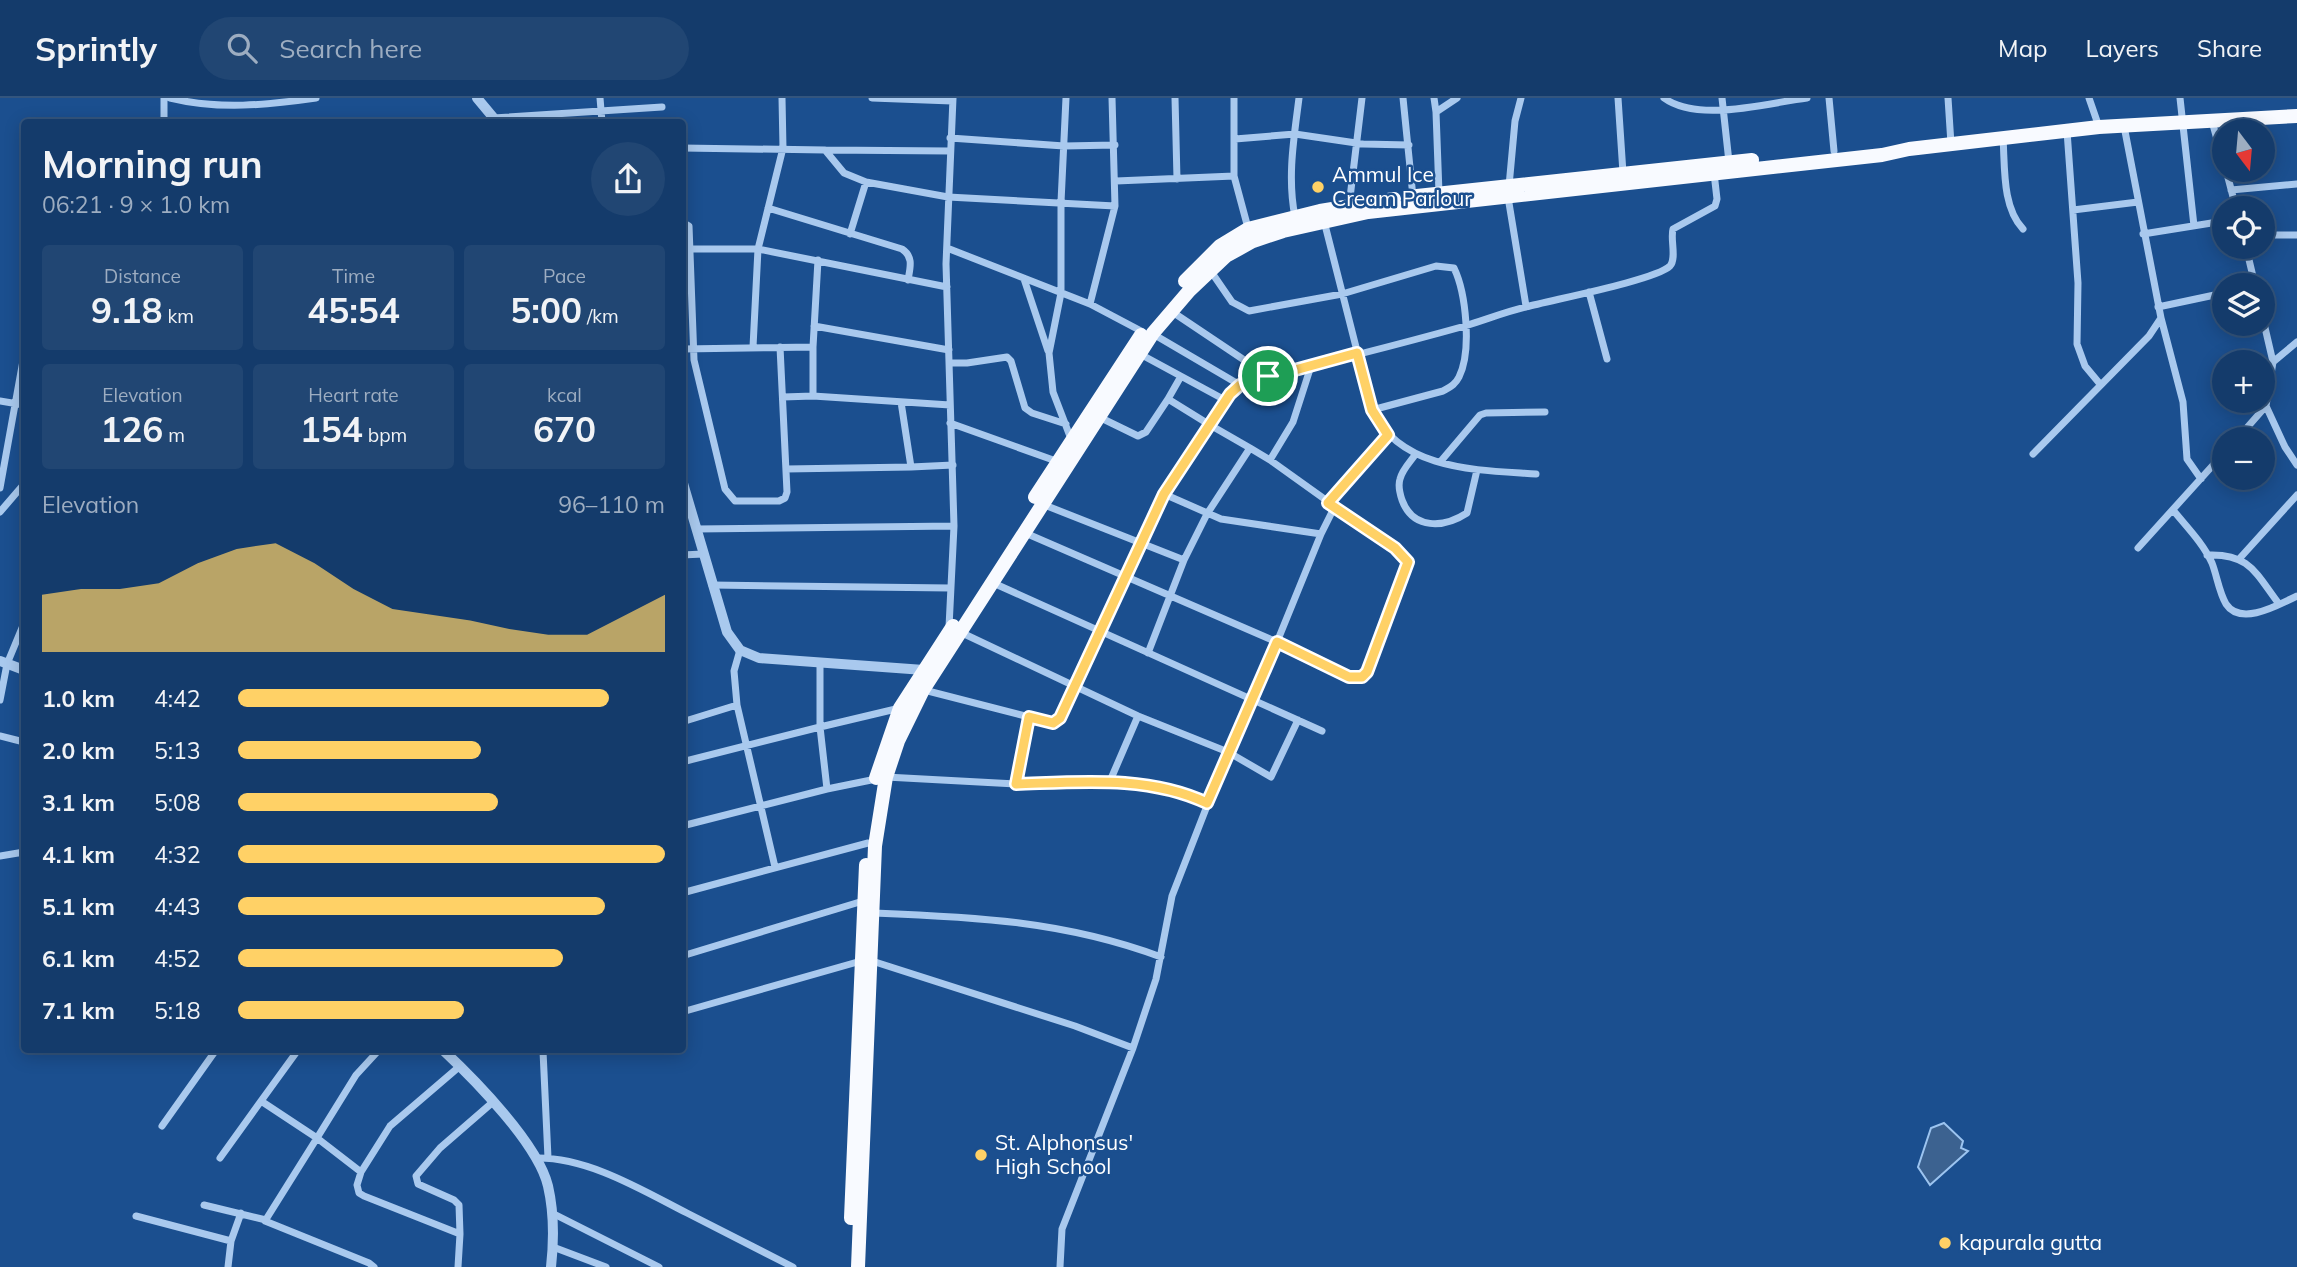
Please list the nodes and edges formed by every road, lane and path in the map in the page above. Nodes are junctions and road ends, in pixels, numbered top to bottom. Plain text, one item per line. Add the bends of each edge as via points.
1 (164, 98) edge
2 (170, 98) edge
3 (316, 98) edge
4 (477, 98) edge
5 (600, 98) edge
6 (782, 98) edge
7 (872, 98) edge
8 (1066, 98) edge
9 (1112, 98) edge
10 (1175, 98) edge
11 (1234, 98) edge
12 (1299, 98) edge
13 (1362, 98) edge
14 (1403, 98) edge
15 (1434, 98) edge
16 (1457, 98) edge
17 (1521, 98) edge
18 (1618, 98) edge
19 (1664, 98) edge
20 (1722, 98) edge
21 (1807, 98) edge
22 (1829, 98) edge
23 (1948, 98) edge
24 (2089, 98) edge
25 (2180, 98) edge
26 (953, 100) edge
27 (662, 107) dead end
28 (1723, 109) junction
29 (601, 111) junction
30 (1436, 112) junction
31 (2297, 117) edge
32 (164, 119) edge
33 (494, 119) edge
34 (507, 119) edge
35 (602, 119) edge
36 (2254, 119) edge
37 (2212, 121) edge
38 (2182, 124) junction
39 (2124, 126) junction
40 (2099, 127) junction
41 (2067, 131) junction
42 (1295, 134) junction
43 (950, 138) junction
44 (2002, 138) junction
45 (1235, 139) junction
46 (1356, 144) junction
47 (1951, 144) junction
48 (1115, 145) junction
49 (1409, 145) junction
50 (1064, 146) junction
51 (686, 148) edge
52 (783, 148) junction
53 (1909, 149) junction
54 (825, 150) junction
55 (950, 150) junction
56 (1834, 151) junction
57 (1728, 162) junction
58 (1623, 173) junction
59 (1714, 173) junction
60 (1234, 176) junction
61 (1177, 179) junction
62 (1116, 181) junction
63 (866, 182) junction
64 (2229, 182) edge
65 (2297, 184) edge
66 (2231, 190) junction
67 (1508, 191) junction
68 (1439, 194) junction
69 (2233, 196) edge
70 (948, 197) junction
71 (1413, 197) junction
72 (1061, 202) junction
73 (2138, 202) junction
74 (1115, 206) junction
75 (1349, 206) junction
76 (768, 208) junction
77 (2073, 209) junction
78 (1295, 217) junction
79 (1324, 221) junction
80 (2212, 223) edge
81 (686, 224) edge
82 (2194, 226) junction
83 (1248, 229) junction
84 (2023, 229) dead end
85 (850, 234) junction
86 (2143, 234) junction
87 (2275, 235) edge
88 (2297, 235) edge
89 (947, 248) junction
90 (687, 249) edge
91 (758, 249) junction
92 (818, 260) junction
93 (1210, 269) junction
94 (1024, 279) junction
95 (908, 280) junction
96 (947, 287) junction
97 (1589, 292) junction
98 (1061, 293) junction
99 (1342, 294) junction
100 (2212, 296) edge
101 (1090, 304) junction
102 (1526, 306) junction
103 (2158, 307) junction
104 (1171, 310) junction
105 (2161, 318) junction
106 (814, 326) junction
107 (1467, 326) junction
108 (1148, 333) junction
109 (2297, 342) edge
110 (753, 347) junction
111 (780, 347) junction
112 (813, 347) junction
113 (692, 348) junction
114 (686, 349) edge
115 (949, 350) junction
116 (1049, 353) junction
117 (1357, 353) junction
118 (1140, 354) junction
119 (1607, 359) dead end
120 (2275, 360) edge
121 (950, 363) junction
122 (1311, 366) junction
123 (21, 371) edge
124 (1268, 376) junction
125 (1180, 378) junction
126 (2100, 384) junction
127 (1240, 385) junction
128 (813, 396) junction
129 (783, 397) junction
130 (1168, 399) junction
131 (1225, 400) junction
132 (0, 401) edge
133 (901, 402) junction
134 (15, 403) junction
135 (21, 404) edge
136 (950, 405) junction
137 (1372, 410) junction
138 (1545, 412) dead end
139 (2260, 413) edge
140 (2269, 413) edge
141 (1099, 417) junction
142 (950, 423) junction
143 (1066, 424) junction
144 (1210, 425) junction
145 (2248, 427) edge
146 (1388, 435) junction
147 (1071, 439) junction
148 (1250, 448) junction
149 (2033, 454) dead end
150 (1415, 455) junction
151 (1270, 460) junction
152 (1056, 461) junction
153 (1441, 461) junction
154 (953, 465) junction
155 (2297, 465) edge
156 (911, 467) junction
157 (2212, 467) edge
158 (786, 469) junction
159 (1477, 470) junction
160 (1536, 474) dead end
161 (2201, 479) junction
162 (0, 488) edge
163 (21, 488) edge
164 (686, 494) edge
165 (1164, 494) junction
166 (2297, 495) edge
167 (1041, 504) junction
168 (1331, 506) junction
169 (2173, 510) junction
170 (0, 512) edge
171 (1207, 514) junction
172 (954, 526) junction
173 (696, 528) junction
174 (1022, 532) junction
175 (1321, 534) junction
176 (1140, 543) junction
177 (2138, 548) dead end
178 (703, 554) junction
179 (686, 555) edge
180 (2207, 555) junction
181 (2240, 558) junction
182 (1184, 561) junction
183 (1128, 577) junction
184 (990, 581) junction
185 (712, 584) junction
186 (950, 588) junction
187 (1171, 596) junction
188 (2297, 596) edge
189 (2279, 604) junction
190 (21, 630) edge
191 (954, 632) junction
192 (1102, 633) junction
193 (1277, 642) junction
194 (740, 650) junction
195 (1148, 653) junction
196 (4, 662) edge
197 (820, 663) junction
198 (21, 669) edge
199 (924, 670) junction
200 (1075, 688) junction
201 (923, 690) junction
202 (1251, 699) junction
203 (0, 700) edge
204 (737, 705) junction
205 (900, 708) junction
206 (1138, 716) junction
207 (1029, 717) junction
208 (1298, 720) junction
209 (686, 721) edge
210 (820, 727) junction
211 (1322, 731) dead end
212 (0, 736) edge
213 (21, 741) edge
214 (747, 745) junction
215 (1228, 752) junction
216 (686, 761) edge
217 (881, 778) junction
218 (1110, 781) junction
219 (1016, 784) junction
220 (827, 789) junction
221 (1207, 803) junction
222 (759, 805) junction
223 (686, 825) edge
224 (867, 843) junction
225 (21, 853) edge
226 (0, 856) edge
227 (775, 867) junction
228 (686, 892) edge
229 (863, 901) junction
230 (873, 914) junction
231 (686, 955) edge
232 (1161, 957) junction
233 (867, 961) junction
234 (686, 1011) edge
235 (1133, 1048) junction
236 (214, 1053) edge
237 (296, 1053) edge
238 (376, 1053) edge
239 (446, 1053) edge
240 (544, 1053) edge
241 (460, 1066) junction
242 (261, 1101) junction
243 (493, 1102) junction
244 (162, 1126) dead end
245 (317, 1138) junction
246 (220, 1158) dead end
247 (542, 1158) junction
248 (361, 1172) junction
249 (204, 1205) dead end
250 (241, 1213) junction
251 (552, 1213) junction
252 (136, 1216) dead end
253 (265, 1220) junction
254 (460, 1234) junction
255 (231, 1241) junction
256 (553, 1247) junction
257 (228, 1267) edge
258 (374, 1267) edge
259 (458, 1267) edge
260 (551, 1267) edge
261 (606, 1267) edge
262 (659, 1267) edge
263 (793, 1267) edge
264 (848, 1267) edge
265 (858, 1267) edge
266 (1060, 1267) edge

1 - 32 street
2 - 3 street via 230,107
4 - 33 street
5 - 29 street
6 - 52 street
7 - 26 street
8 - 50 street
9 - 48 street
10 - 61 street
11 - 45 street
12 - 42 street
13 - 46 street
14 - 49 street
15 - 30 street
16 - 30 street
17 - 67 street
18 - 58 street
19 - 28 street via 1691,110
20 - 28 street
21 - 28 street
22 - 56 street
23 - 47 street
24 - 40 street
25 - 38 street
26 - 43 street
27 - 29 street
28 - 57 street
29 - 34 street
29 - 35 street
30 - 68 street
31 - 36 highway
37 - 38 highway
38 - 39 highway
38 - 82 street
39 - 40 highway
39 - 73 street
40 - 41 highway
41 - 44 highway
41 - 77 street
42 - 45 street
42 - 46 street
42 - 78 street via 1291,188
43 - 50 street
43 - 55 street
44 - 47 highway
44 - 84 street via 2010,203
45 - 60 street
46 - 49 street
46 - 75 street
47 - 53 highway
48 - 50 street
48 - 62 street
49 - 71 street
50 - 72 street
51 - 52 street
52 - 54 street
52 - 76 street
53 - 56 highway via 1898,145
53 - 59 highway
54 - 55 street
54 - 63 street via 844,173
55 - 70 street
56 - 57 highway
57 - 58 highway
58 - 67 highway
59 - 67 highway
59 - 97 street via 1717,200 1673,229 1669,267
60 - 61 street
60 - 83 street
61 - 62 street
62 - 74 street
63 - 70 street
63 - 85 street
64 - 66 street
65 - 66 street
66 - 69 street
67 - 68 highway
67 - 79 highway
67 - 102 street
68 - 71 highway
70 - 72 street
70 - 89 street
71 - 75 highway
72 - 74 street
72 - 98 street
73 - 77 street
73 - 86 street
74 - 101 street
75 - 78 highway
76 - 85 street
76 - 91 street
77 - 126 street via 2077,344 2085,366
78 - 83 highway
79 - 93 highway via 1253,242
79 - 99 street
80 - 82 street
81 - 90 street
82 - 86 street
83 - 108 highway via 1203,261
85 - 95 street via 908,253
86 - 103 street
87 - 88 street
89 - 94 street
89 - 96 street
90 - 91 street
90 - 113 street
91 - 92 street
91 - 110 street
92 - 95 street
92 - 106 street
93 - 99 street via 1232,302 1249,311
93 - 104 highway
94 - 98 street
94 - 116 street
95 - 96 street
96 - 115 street
97 - 102 street
97 - 119 street
98 - 101 street
98 - 116 street
99 - 107 street via 1436,266 1450,266 1456,273
99 - 117 street
100 - 103 street
101 - 108 street
102 - 107 street
103 - 105 street
104 - 108 highway
104 - 124 street
105 - 126 street
105 - 161 street via 2183,402 2187,459
106 - 112 street
106 - 115 street
107 - 117 street
107 - 137 street via 1460,376 1453,386
108 - 118 highway
108 - 127 street
108 - 147 highway
109 - 120 street
110 - 111 street
110 - 113 street
111 - 112 street
111 - 129 street
112 - 128 street
113 - 114 street
113 - 158 street via 731,499 782,500 787,492
115 - 121 street
116 - 143 street via 1053,392
117 - 122 street
117 - 137 street
118 - 125 street
118 - 141 highway
121 - 136 street
121 - 143 street via 1007,357 1026,408
122 - 124 street
122 - 151 street via 1293,422
123 - 134 street
124 - 127 street
125 - 130 street
125 - 131 street
126 - 149 street
127 - 131 street
128 - 129 street
128 - 133 street
129 - 158 street
130 - 141 street via 1146,432 1138,436
130 - 144 street
131 - 144 street
132 - 134 street
133 - 136 street
133 - 156 street
134 - 135 street
134 - 162 street
136 - 142 street
137 - 146 street
138 - 153 street via 1486,412
139 - 145 street
140 - 155 street
141 - 167 highway
142 - 152 street
142 - 154 street
143 - 147 street
144 - 148 street
144 - 165 street
146 - 150 street
146 - 168 street
147 - 152 highway
148 - 151 street
148 - 171 street
150 - 153 street
150 - 159 street via 1399,480 1400,491 1407,510 1426,524 1467,513
151 - 168 street
152 - 191 highway
153 - 159 street
154 - 156 street
154 - 172 street
156 - 158 street
157 - 161 street
159 - 160 street
161 - 169 street
163 - 170 street
164 - 173 street
165 - 171 street
165 - 176 street
166 - 181 street
167 - 174 highway
167 - 176 street
168 - 175 street
168 - 193 street via 1395,548 1408,562 1367,672 1349,677
169 - 177 street
169 - 180 street
171 - 175 street via 1242,524
171 - 182 street
172 - 173 street
172 - 186 street
173 - 178 street
174 - 183 street
174 - 184 highway
175 - 193 street
176 - 182 street
176 - 183 street
178 - 179 street
178 - 185 street
180 - 181 street
180 - 189 street via 2230,609 2259,613
181 - 189 street
182 - 187 street
183 - 187 street
183 - 192 street
184 - 191 highway
184 - 192 street
185 - 186 street
185 - 194 street via 727,632
186 - 191 street
187 - 193 street
187 - 195 street
188 - 189 street
190 - 196 street
191 - 199 highway
191 - 200 street
191 - 201 highway
192 - 195 street
192 - 200 street
193 - 202 street
194 - 197 street via 759,658
194 - 204 street via 734,671
195 - 202 street
196 - 198 street
196 - 203 street
197 - 199 street
197 - 210 street
199 - 205 highway
200 - 206 street
200 - 207 street via 1057,722
201 - 207 street
201 - 217 highway
202 - 208 street
202 - 215 street
204 - 209 street
204 - 214 street
205 - 210 street
205 - 217 highway via 885,744
206 - 215 street
206 - 218 street
207 - 219 street
208 - 211 street
208 - 215 street via 1271,777
210 - 214 street
210 - 220 street
212 - 213 street
214 - 216 street
214 - 222 street
215 - 221 street
217 - 219 street
217 - 220 street
217 - 224 highway via 870,807
217 - 230 highway
218 - 219 street
218 - 221 street via 1179,790
220 - 222 street
221 - 232 street via 1172,896
222 - 223 street
222 - 227 street
224 - 227 street
224 - 229 highway
225 - 226 street
227 - 228 street
229 - 231 street
229 - 233 highway
230 - 232 street via 1001,919 1064,928
230 - 233 highway
232 - 235 street
233 - 234 street
233 - 235 street
233 - 264 highway
233 - 265 highway
235 - 266 street via 1062,1229
236 - 244 street
237 - 242 street
238 - 245 street via 356,1075
239 - 241 street
240 - 247 street
241 - 243 street
241 - 248 street via 390,1126
242 - 245 street
242 - 246 street
243 - 247 street
243 - 254 street via 440,1148 416,1176 418,1184 459,1205
245 - 248 street
245 - 253 street
247 - 251 street
247 - 263 street via 633,1185
248 - 254 street via 359,1194
249 - 250 street
250 - 253 street
250 - 255 street
251 - 256 street
251 - 262 street
252 - 255 street
253 - 258 street
254 - 259 street
255 - 257 street
256 - 260 street
256 - 261 street

